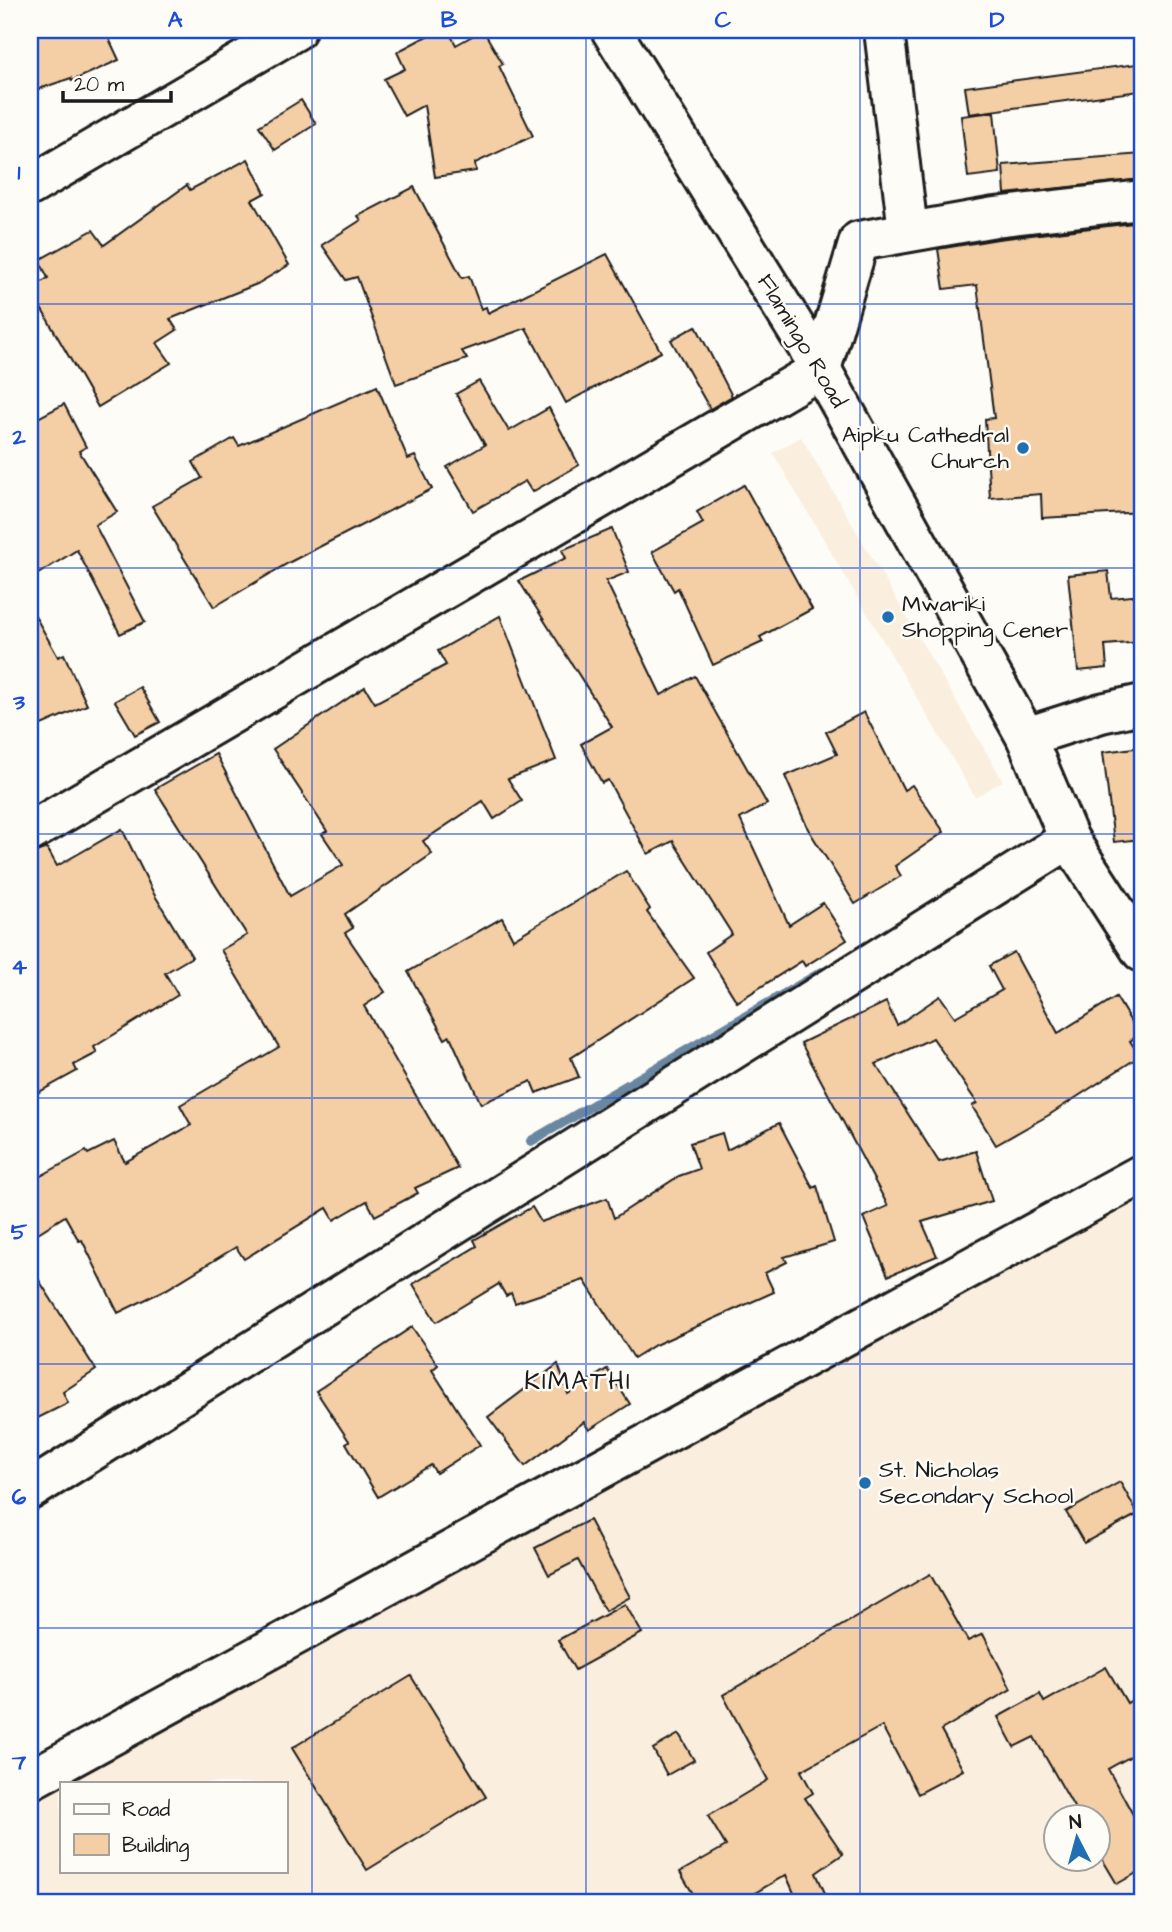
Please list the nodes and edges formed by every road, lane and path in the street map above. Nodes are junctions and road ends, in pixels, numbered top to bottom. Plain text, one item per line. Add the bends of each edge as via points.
1 (296, 30) edge
2 (611, 30) edge
3 (884, 30) edge
4 (30, 186) edge
5 (1142, 200) edge
6 (908, 231) junction
7 (821, 369) junction
8 (1142, 704) edge
9 (1026, 737) junction
10 (30, 832) edge
11 (1069, 839) junction
12 (1142, 952) edge
13 (1142, 1174) edge
14 (30, 1490) edge
15 (30, 1780) edge

1 - 4 street
2 - 7 street, Flamingo Road
3 - 6 street
5 - 6 street
6 - 7 street via 859,241
7 - 9 street, Flamingo Road
7 - 10 street
8 - 9 street
9 - 11 street, Flamingo Road
11 - 12 street, Flamingo Road
11 - 14 street
13 - 15 street

